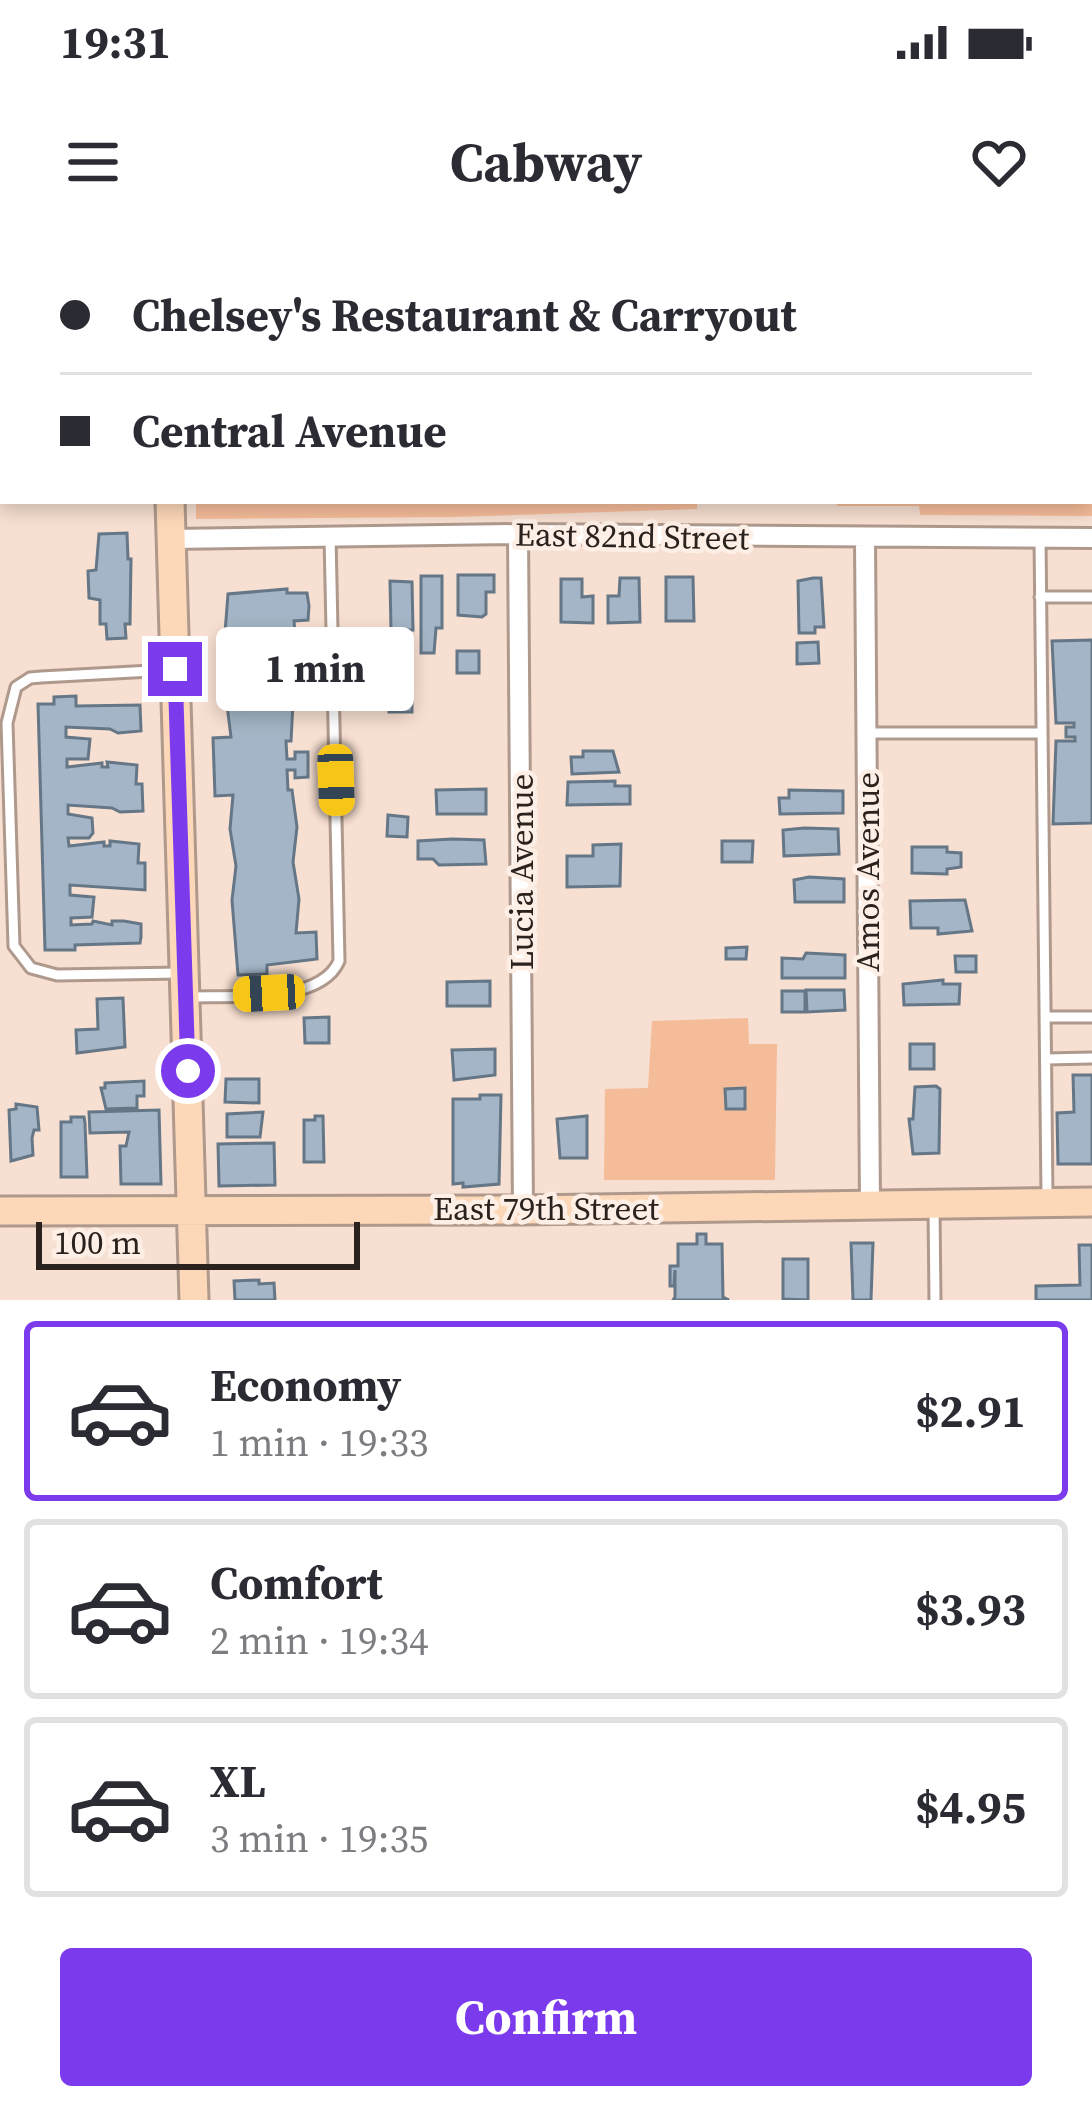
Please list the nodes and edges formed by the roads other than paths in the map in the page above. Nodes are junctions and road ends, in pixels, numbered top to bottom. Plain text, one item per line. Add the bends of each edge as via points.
1 (170, 504) edge
2 (518, 534) junction
3 (330, 536) junction
4 (1040, 538) junction
5 (1092, 538) edge
6 (171, 539) junction
7 (865, 539) junction
8 (1040, 597) junction
9 (1092, 597) edge
10 (175, 669) junction
11 (866, 733) junction
12 (1041, 733) junction
13 (184, 985) junction
14 (1046, 1017) junction
15 (1092, 1017) edge
16 (1092, 1058) edge
17 (1046, 1059) junction
18 (1048, 1202) junction
19 (1092, 1202) edge
20 (934, 1204) junction
21 (870, 1205) junction
22 (191, 1208) junction
23 (523, 1210) junction
24 (0, 1211) edge
25 (194, 1300) edge
26 (935, 1300) edge

1 - 6 main road
2 - 3 street, East 82nd Street
2 - 7 street, East 82nd Street
2 - 23 street, Lucia Avenue
3 - 6 street, East 82nd Street
3 - 13 lane via 339,961 326,980 295,992
4 - 5 street, East 82nd Street
4 - 7 street, East 82nd Street
4 - 8 lane
6 - 10 main road
7 - 11 street, Amos Avenue
8 - 9 lane
8 - 12 lane
10 - 13 main road
10 - 13 lane via 41,677 16,688 7,723 10,889 14,946 31,968
11 - 12 lane
11 - 21 street, Amos Avenue
12 - 14 lane
13 - 22 main road
14 - 15 lane
14 - 17 lane
16 - 17 lane
17 - 18 lane
18 - 19 main road, East 79th Street
18 - 20 main road, East 79th Street
20 - 21 main road, East 79th Street
20 - 26 lane
21 - 23 main road, East 79th Street
22 - 23 main road, East 79th Street
22 - 24 main road, East 79th Street
22 - 25 main road

